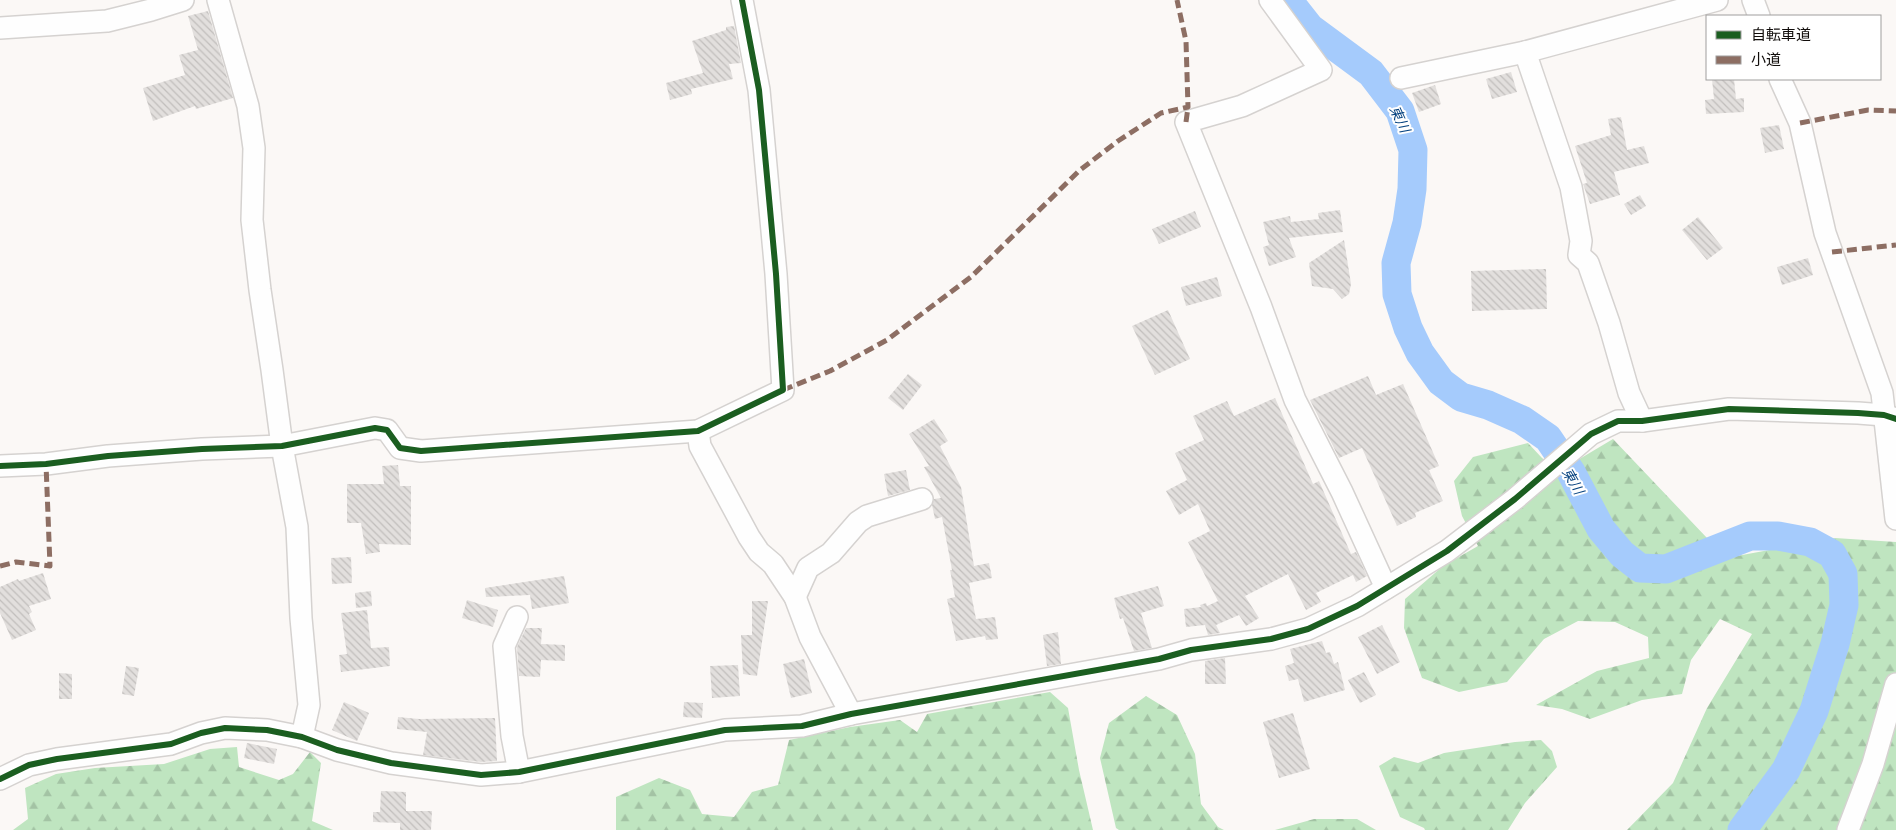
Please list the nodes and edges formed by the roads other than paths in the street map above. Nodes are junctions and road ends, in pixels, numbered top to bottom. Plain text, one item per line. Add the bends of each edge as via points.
1 (183, 0) edge
2 (218, 0) edge
3 (742, 0) edge
4 (1270, 0) edge
5 (1717, 0) edge
6 (1753, 0) edge
7 (1758, 15) edge
8 (0, 28) edge
9 (1525, 52) junction
10 (1401, 78) dead end
11 (1780, 80) edge
12 (1890, 417) edge
13 (1642, 421) junction
14 (698, 431) junction
15 (282, 446) junction
16 (0, 466) edge
17 (922, 499) dead end
18 (1896, 519) edge
19 (1386, 588) junction
20 (796, 597) junction
21 (517, 617) dead end
22 (1896, 684) edge
23 (851, 714) junction
24 (302, 737) junction
25 (519, 772) junction
26 (0, 779) edge
27 (1848, 830) edge

1 - 8 street via 107,21
2 - 15 street via 248,106 254,148 252,220
3 - 14 street via 759,90 783,390
4 - 19 street via 1321,70 1242,106 1186,122 1295,400
5 - 9 street
6 - 7 street
9 - 10 street
9 - 13 street via 1571,187 1582,241 1578,255 1588,263 1629,394
11 - 12 street via 1800,123 1825,233
12 - 13 street via 1782,409 1729,409
12 - 18 street
13 - 19 street via 1618,421 1591,434 1515,499 1447,551
14 - 15 street via 421,451 400,448 386,430 375,428
14 - 20 street via 700,446 749,537
15 - 16 street via 202,449
15 - 24 street via 297,527 309,706
17 - 20 street via 867,516 858,522 831,553 808,568
19 - 23 street via 1308,629 1271,640 1191,650 1159,659
20 - 23 street via 810,637
21 - 25 street via 504,646 512,736
22 - 27 street via 1873,764
23 - 25 street via 802,726 725,730
24 - 25 street via 337,750 391,763 481,775
24 - 26 street via 267,730 225,728 172,744 57,758 29,765

